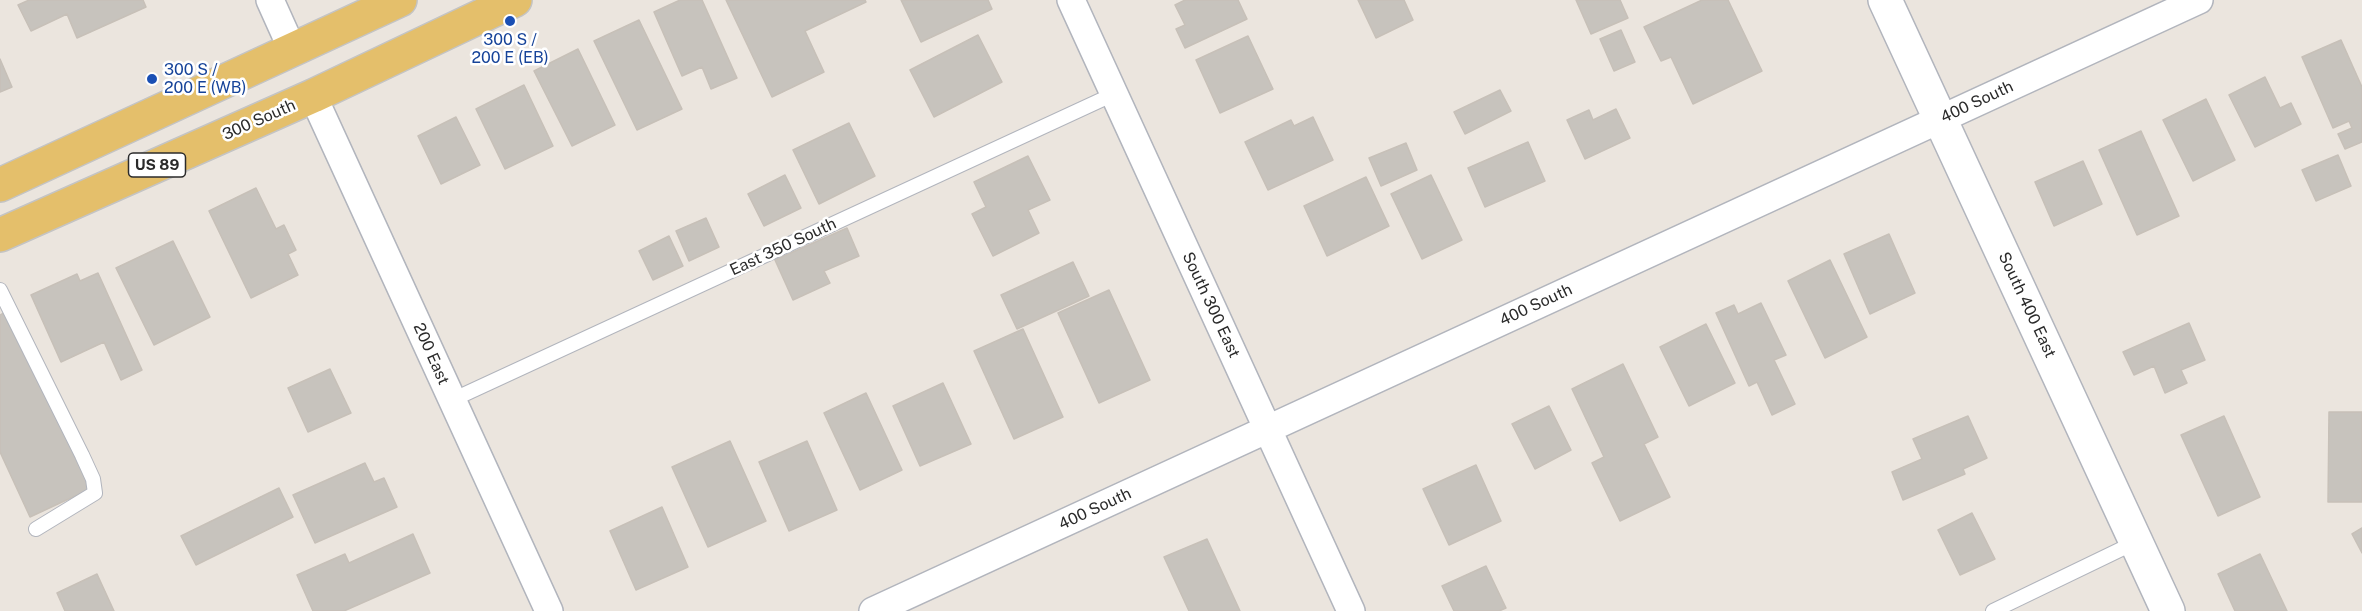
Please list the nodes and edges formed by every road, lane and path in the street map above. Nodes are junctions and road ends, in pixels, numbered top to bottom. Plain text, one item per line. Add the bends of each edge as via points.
1 (270, 0) edge
2 (400, 0) edge
3 (515, 0) edge
4 (1071, 0) edge
5 (1885, 0) edge
6 (2199, 0) edge
7 (292, 49) junction
8 (1114, 94) junction
9 (313, 96) junction
10 (1940, 119) junction
11 (0, 185) edge
12 (0, 235) edge
13 (0, 290) edge
14 (452, 400) junction
15 (1268, 429) junction
16 (36, 529) dead end
17 (2136, 542) junction
18 (549, 611) edge
19 (873, 611) edge
20 (1352, 611) edge
21 (1993, 611) edge
22 (2168, 611) edge

1 - 7 street
2 - 7 main road
3 - 9 main road, 300 South / US 89
4 - 8 street, South 300 East
5 - 10 street, South 400 East
6 - 10 street, 400 South
7 - 11 main road
8 - 14 lane, East 350 South
8 - 15 street, South 300 East
9 - 12 main road, 300 South / US 89
9 - 14 street, 200 East
10 - 15 street, 400 South
10 - 17 street, South 400 East
13 - 16 lane via 93,479 95,494
14 - 18 street, 200 East
15 - 19 street, 400 South
15 - 20 street, South 300 East
17 - 21 lane
17 - 22 street, South 400 East

